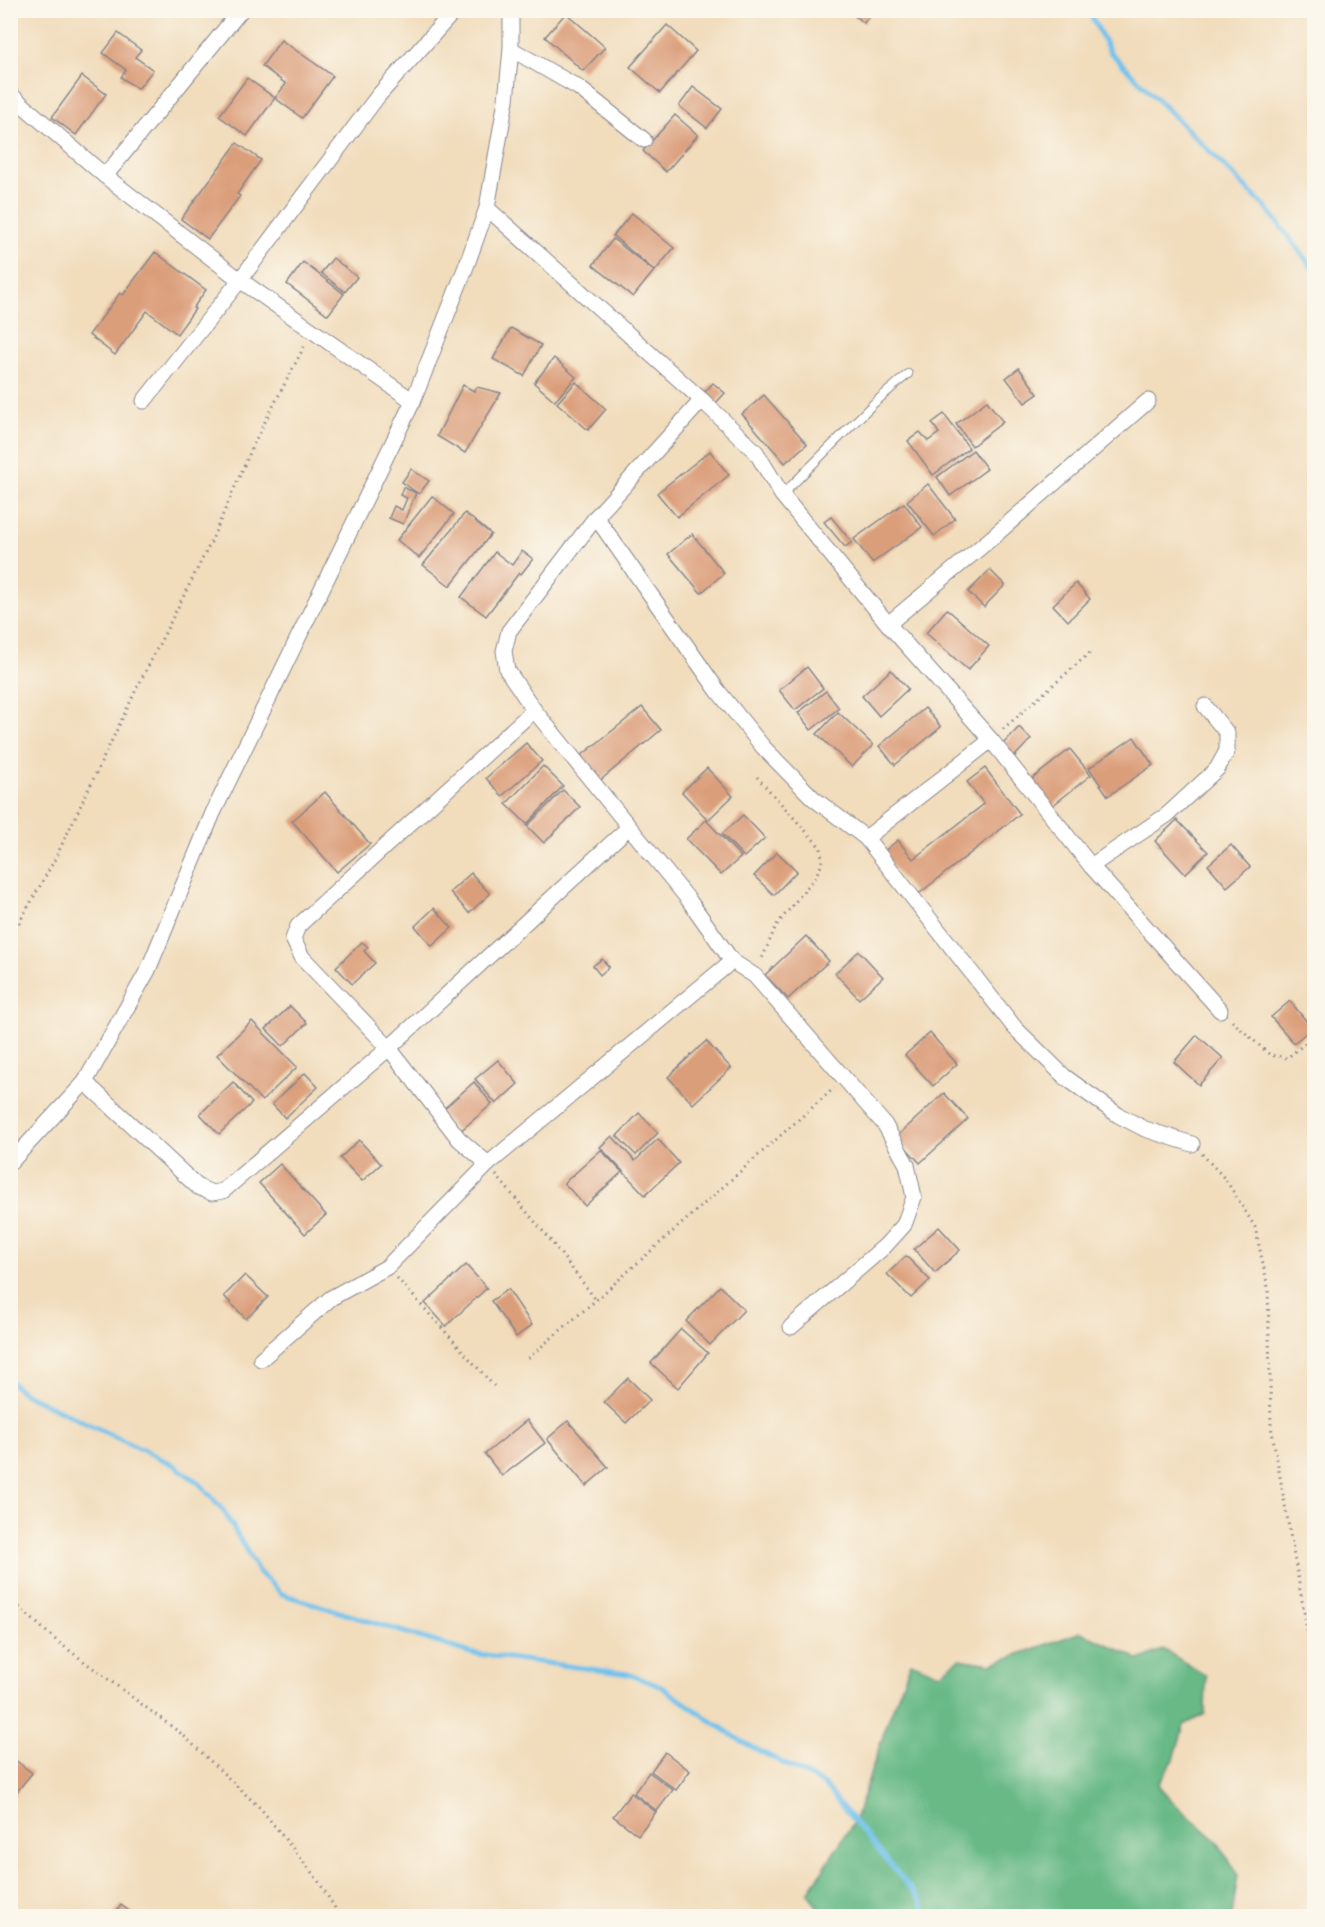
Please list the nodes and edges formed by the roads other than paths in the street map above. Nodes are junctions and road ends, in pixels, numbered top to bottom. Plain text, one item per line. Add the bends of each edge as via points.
1 (241, 10) edge
2 (455, 10) edge
3 (511, 10) edge
4 (511, 49) junction
5 (10, 94) edge
6 (644, 140) dead end
7 (105, 176) junction
8 (487, 208) junction
9 (240, 279) junction
10 (908, 374) dead end
11 (702, 400) junction
12 (144, 401) dead end
13 (413, 401) junction
14 (1148, 401) dead end
15 (782, 495) junction
16 (596, 517) junction
17 (888, 624) junction
18 (1205, 706) dead end
19 (534, 710) junction
20 (991, 740) junction
21 (628, 828) junction
22 (866, 838) junction
23 (1091, 866) junction
24 (732, 961) junction
25 (1220, 1010) road end
26 (389, 1048) junction
27 (85, 1082) junction
28 (1192, 1144) road end
29 (10, 1163) edge
30 (488, 1164) junction
31 (791, 1327) dead end
32 (261, 1359) dead end

1 - 7 street
2 - 9 street via 378,96
3 - 4 street
4 - 6 street via 579,88
4 - 8 street
5 - 7 street
7 - 9 street
8 - 11 street
8 - 13 street
9 - 12 street
9 - 13 street
10 - 15 lane
11 - 15 street via 756,452
11 - 16 street
13 - 27 street via 213,813 148,970
14 - 17 street
15 - 17 street
16 - 19 street via 509,631 504,651 507,670
16 - 22 street via 718,691 763,747 813,798
17 - 20 street
18 - 23 street via 1227,733 1227,751 1217,769 1167,815
19 - 21 street
19 - 26 street via 298,926 293,939 302,957
20 - 22 street
20 - 23 street
21 - 24 street via 688,899
21 - 26 street
22 - 28 street via 1015,1028 1065,1077 1118,1115 1145,1129
23 - 25 street
24 - 30 street
24 - 31 street via 755,976 885,1125 907,1165 914,1197 904,1225 885,1246
26 - 27 street via 223,1191 212,1193 198,1187
26 - 30 street via 459,1138
27 - 29 street
30 - 32 street via 387,1267 331,1298

